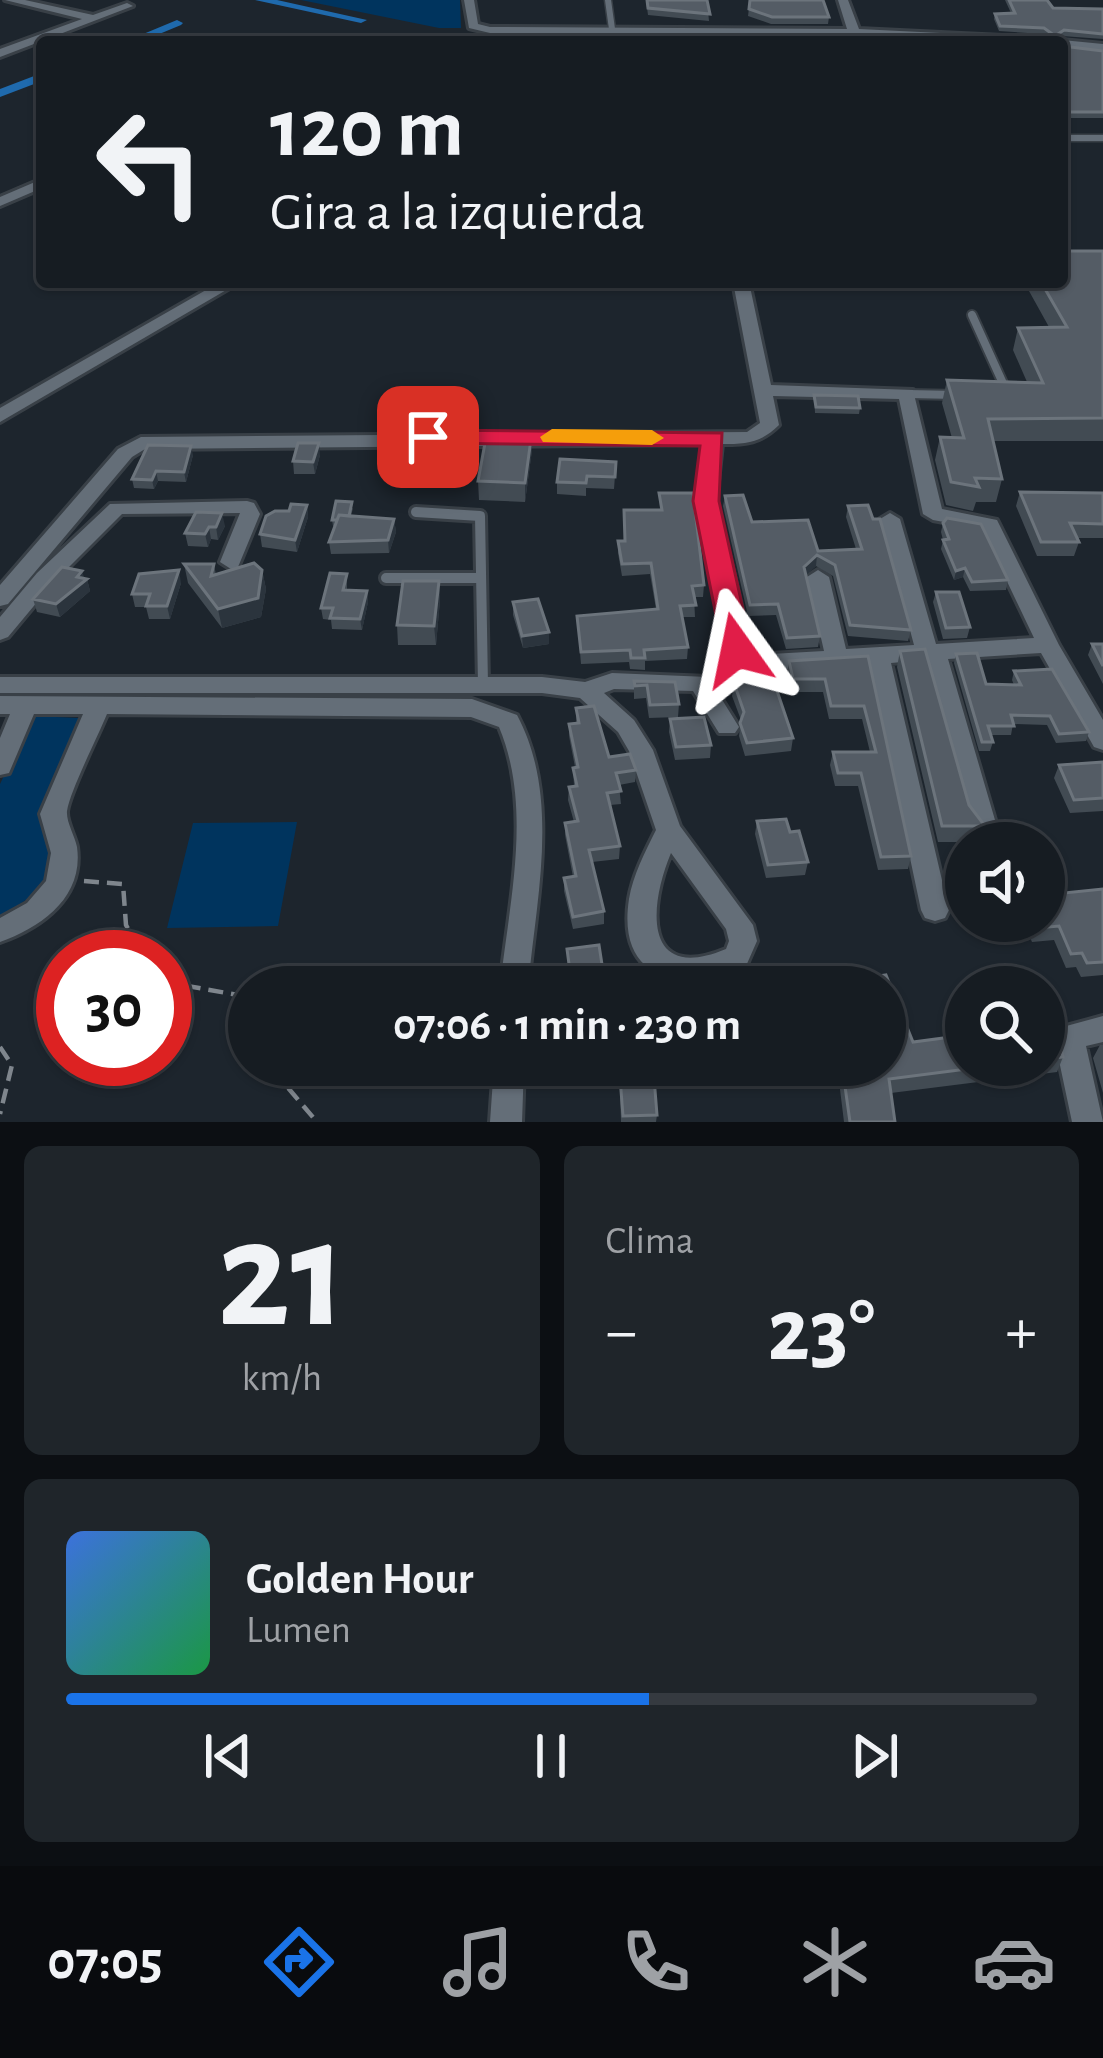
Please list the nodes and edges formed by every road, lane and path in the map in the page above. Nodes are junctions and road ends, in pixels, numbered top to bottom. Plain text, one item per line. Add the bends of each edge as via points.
1 (10, 0) edge
2 (469, 0) edge
3 (608, 0) edge
4 (843, 0) edge
5 (127, 6) dead end
6 (93, 18) junction
7 (613, 29) junction
8 (854, 32) junction
9 (45, 36) edge
10 (752, 36) edge
11 (930, 36) edge
12 (36, 39) edge
13 (1068, 45) edge
14 (1103, 48) edge
15 (0, 53) edge
16 (1068, 138) edge
17 (1103, 138) edge
18 (36, 186) edge
19 (0, 202) edge
20 (222, 288) edge
21 (742, 288) edge
22 (972, 315) dead end
23 (766, 389) junction
24 (907, 394) junction
25 (980, 396) edge
26 (1001, 397) edge
27 (0, 416) edge
28 (713, 438) junction
29 (416, 512) dead end
30 (890, 519) dead end
31 (231, 562) dead end
32 (818, 577) dead end
33 (386, 578) dead end
34 (478, 578) junction
35 (0, 599) edge
36 (0, 632) edge
37 (1048, 645) junction
38 (931, 651) junction
39 (878, 655) junction
40 (837, 658) junction
41 (0, 685) edge
42 (483, 686) junction
43 (587, 691) junction
44 (13, 705) edge
45 (100, 705) junction
46 (727, 727) dead end
47 (6, 740) edge
48 (1103, 741) edge
49 (0, 766) edge
50 (982, 820) edge
51 (669, 830) junction
52 (82, 881) dead end
53 (935, 910) dead end
54 (0, 929) edge
55 (129, 930) edge
56 (516, 966) edge
57 (192, 987) edge
58 (228, 993) edge
59 (1103, 1030) edge
60 (0, 1047) edge
61 (289, 1086) edge
62 (507, 1086) edge
63 (0, 1114) edge
64 (316, 1122) edge
65 (506, 1122) edge
66 (1088, 1122) edge

1 - 6 street
2 - 7 street via 473,26 482,29
3 - 7 lane
4 - 8 street
5 - 6 street
6 - 9 street
7 - 10 street
8 - 10 street
8 - 11 street
12 - 15 street
13 - 14 street
16 - 17 lane
18 - 19 street
20 - 27 street
21 - 23 street
22 - 26 lane via 1007,392
23 - 24 street
23 - 28 street via 770,425 763,432
24 - 25 lane
24 - 37 street via 933,514 990,524
28 - 35 street via 141,443
28 - 40 street via 706,501 743,660
29 - 34 lane via 480,516
30 - 38 street
31 - 36 street via 247,507 117,508
32 - 40 street
33 - 34 lane
34 - 42 lane
37 - 38 street
37 - 48 street
38 - 39 street
38 - 50 street
39 - 40 street
39 - 53 street
41 - 42 street
42 - 43 street
43 - 46 street via 612,681 700,683
43 - 51 street via 610,706 641,750
44 - 45 street
44 - 47 street
45 - 54 street via 53,814 68,854 64,877 25,921
45 - 56 street via 472,708 509,721 525,747 528,801
47 - 49 street
51 - 51 street via 641,903 642,930 668,967 712,970 736,958 739,925
52 - 55 path via 123,884
57 - 58 path
59 - 66 street via 1070,1037
60 - 63 path via 12,1064
61 - 64 path
62 - 65 street

